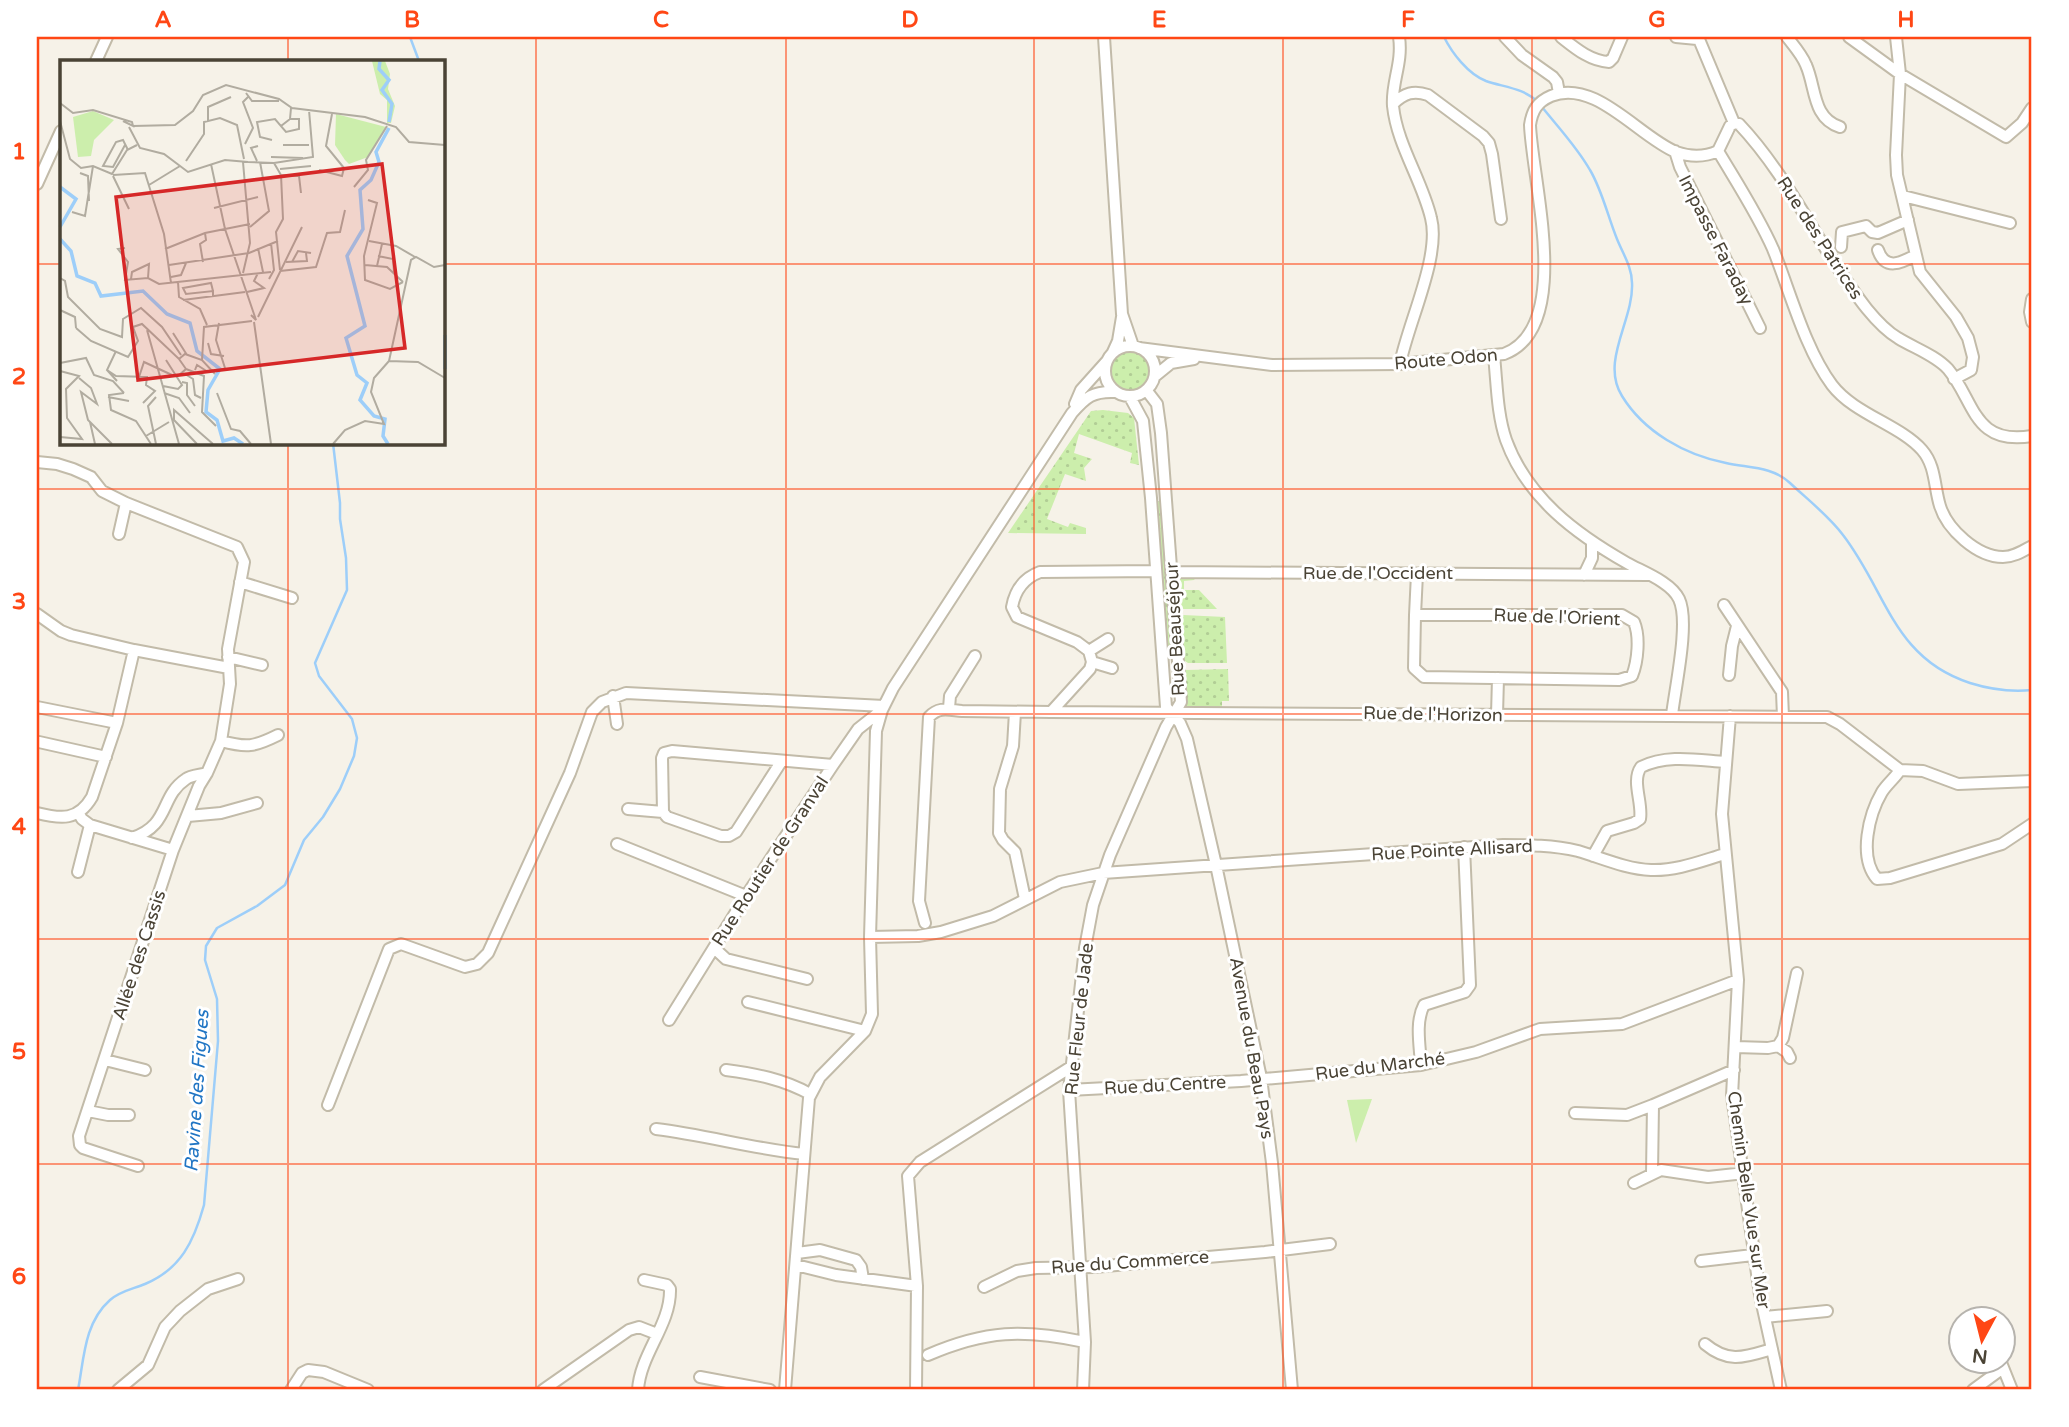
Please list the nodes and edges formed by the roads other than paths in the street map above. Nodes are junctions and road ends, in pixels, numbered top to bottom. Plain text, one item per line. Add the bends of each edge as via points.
1 (107, 37) edge
2 (1104, 37) edge
3 (1399, 37) edge
4 (1505, 37) edge
5 (1561, 37) edge
6 (1622, 37) edge
7 (1676, 37) edge
8 (1787, 37) edge
9 (1849, 37) edge
10 (1896, 37) edge
11 (1697, 38) edge
12 (96, 60) edge
13 (1900, 74) junction
14 (1559, 93) junction
15 (1393, 104) junction
16 (2032, 108) edge
17 (1734, 123) junction
18 (1840, 127) dead end
19 (60, 133) edge
20 (1675, 151) junction
21 (1718, 151) junction
22 (37, 184) edge
23 (1903, 197) junction
24 (1501, 219) dead end
25 (1908, 220) junction
26 (2010, 223) dead end
27 (1841, 247) dead end
28 (1878, 250) dead end
29 (1916, 255) junction
30 (2032, 299) edge
31 (1122, 314) junction
32 (2032, 322) edge
33 (1760, 328) dead end
34 (1136, 347) junction
35 (1494, 356) junction
36 (1110, 357) junction
37 (1204, 358) junction
38 (1401, 364) junction
39 (1155, 376) junction
40 (1954, 379) junction
41 (1147, 391) junction
42 (1115, 392) junction
43 (1130, 397) junction
44 (1072, 413) junction
45 (2032, 436) edge
46 (37, 462) edge
47 (125, 503) junction
48 (119, 534) dead end
49 (1592, 544) junction
50 (2032, 546) edge
51 (1156, 571) junction
52 (1171, 572) junction
53 (1417, 574) junction
54 (1584, 575) junction
55 (1648, 575) junction
56 (240, 582) junction
57 (292, 598) dead end
58 (1724, 605) dead end
59 (37, 614) edge
60 (1415, 615) junction
61 (1737, 626) junction
62 (1108, 639) dead end
63 (134, 650) junction
64 (975, 656) dead end
65 (1091, 656) junction
66 (228, 663) junction
67 (262, 665) dead end
68 (1112, 668) dead end
69 (1729, 675) dead end
70 (1498, 678) junction
71 (614, 696) junction
72 (37, 707) edge
73 (883, 708) junction
74 (949, 708) junction
75 (1015, 712) junction
76 (1051, 712) junction
77 (1173, 713) junction
78 (1497, 715) junction
79 (1672, 715) junction
80 (1730, 716) junction
81 (1783, 717) junction
82 (117, 723) junction
83 (617, 724) dead end
84 (278, 735) dead end
85 (222, 741) junction
86 (39, 742) dead end
87 (106, 757) junction
88 (781, 762) junction
89 (1726, 762) junction
90 (833, 765) junction
91 (1900, 770) junction
92 (207, 773) junction
93 (2031, 783) edge
94 (257, 803) dead end
95 (628, 809) dead end
96 (37, 813) edge
97 (663, 813) junction
98 (79, 814) junction
99 (188, 816) junction
100 (2032, 824) edge
101 (90, 825) junction
102 (132, 838) junction
103 (617, 844) dead end
104 (1464, 847) junction
105 (173, 850) junction
106 (1725, 854) junction
107 (1593, 856) junction
108 (1216, 864) junction
109 (78, 872) dead end
110 (1103, 873) junction
111 (746, 896) junction
112 (1025, 900) junction
113 (925, 923) dead end
114 (870, 937) junction
115 (714, 948) junction
116 (1797, 973) dead end
117 (807, 979) dead end
118 (1738, 980) junction
119 (748, 1002) dead end
120 (668, 1020) dead end
121 (864, 1031) junction
122 (1778, 1046) junction
123 (1736, 1047) junction
124 (1790, 1058) dead end
125 (105, 1060) junction
126 (1421, 1065) junction
127 (1071, 1067) junction
128 (145, 1070) dead end
129 (726, 1070) dead end
130 (1734, 1070) junction
131 (1261, 1078) junction
132 (1069, 1090) junction
133 (810, 1094) junction
134 (328, 1105) dead end
135 (1653, 1105) junction
136 (88, 1111) junction
137 (1575, 1113) dead end
138 (129, 1115) dead end
139 (656, 1129) dead end
140 (804, 1154) junction
141 (138, 1166) dead end
142 (1652, 1173) junction
143 (1745, 1173) junction
144 (1633, 1184) dead end
145 (1329, 1244) dead end
146 (1280, 1251) junction
147 (1753, 1255) junction
148 (797, 1259) junction
149 (1701, 1261) dead end
150 (1081, 1267) junction
151 (237, 1279) dead end
152 (863, 1279) junction
153 (644, 1280) dead end
154 (917, 1286) junction
155 (984, 1287) dead end
156 (1827, 1311) dead end
157 (1765, 1317) junction
158 (657, 1334) junction
159 (1085, 1342) junction
160 (1705, 1344) dead end
161 (1772, 1349) junction
162 (928, 1355) dead end
163 (1990, 1374) edge
164 (700, 1377) dead end
165 (118, 1390) edge
166 (291, 1390) edge
167 (368, 1390) edge
168 (543, 1390) edge
169 (638, 1390) edge
170 (771, 1390) edge
171 (785, 1390) edge
172 (916, 1390) edge
173 (1083, 1390) edge
174 (1292, 1390) edge
175 (1781, 1390) edge
176 (1973, 1390) edge

1 - 12 street
2 - 31 street
3 - 15 street
4 - 14 street via 1553,77
5 - 6 street via 1595,60 1609,62
7 - 11 street
8 - 18 street via 1806,65 1820,111
9 - 13 street
10 - 13 street
11 - 17 street
13 - 16 street via 2006,137
13 - 23 street via 1896,155
14 - 20 street via 1586,96
14 - 35 street, Route Odon via 1536,106 1530,125 1544,246 1541,302 1526,340
15 - 24 street via 1407,94 1421,92 1483,136 1492,153
15 - 38 street via 1432,219 1433,237
17 - 21 street
17 - 40 street, Rue des Patrices via 1769,161 1867,309 1895,337 1943,365
19 - 22 street
20 - 21 street via 1703,156
20 - 33 street, Impasse Faraday
21 - 50 street via 1772,246 1818,363 1834,387 1922,450 1933,469 1942,512 1969,543 2003,557
23 - 25 street
23 - 26 street
25 - 27 street via 1878,233 1866,226 1842,232
25 - 29 street
28 - 29 street via 1884,262 1892,265
29 - 40 street via 1920,272 1956,317 1972,348 1971,370
30 - 32 street
31 - 34 street
31 - 36 street
34 - 36 street via 1118,349
34 - 37 street, Route Odon
34 - 39 street via 1154,362
35 - 38 street, Route Odon
35 - 49 street via 1506,442 1552,511
36 - 42 street via 1105,378
36 - 44 street via 1081,390
37 - 38 street, Route Odon via 1272,365
37 - 39 street, Route Odon via 1171,363
39 - 41 street
40 - 45 street, Rue des Patrices via 1970,408 1990,429 2006,436
41 - 43 street
41 - 52 street, Rue Beauséjour via 1157,404 1160,423
42 - 43 street
42 - 44 street via 1086,396
43 - 51 street, Rue Beauséjour via 1143,421
44 - 73 street, Rue Routier de Granval
46 - 47 street, Allée des Cassis via 86,474 102,491
47 - 48 street
47 - 56 street, Allée des Cassis via 237,547 244,562
49 - 54 street
49 - 55 street
51 - 65 street via 1051,570 1025,580 1013,598 1017,617 1077,642
51 - 77 street, Rue Beauséjour via 1166,706
52 - 53 street, Rue de l'Occident
52 - 77 street, Rue Beauséjour via 1181,694
53 - 54 street, Rue de l'Occident
53 - 60 street, Rue de l'Orient
54 - 55 street, Rue de l'Occident
55 - 79 street via 1678,597 1683,611
56 - 57 street
56 - 66 street, Allée des Cassis
58 - 61 street
59 - 63 street via 61,631
60 - 70 street, Rue de l'Orient via 1418,674
60 - 70 street, Rue de l'Orient via 1613,614 1634,622 1636,664 1627,679
61 - 69 street
61 - 81 street via 1784,696
62 - 65 street
63 - 66 street
63 - 82 street
64 - 74 street via 950,696
65 - 68 street
65 - 76 street via 1085,675
66 - 67 street
66 - 85 street, Allée des Cassis via 230,684
70 - 78 street
71 - 73 street via 626,693
71 - 83 street
71 - 134 street via 592,712 570,774 484,958 465,967 401,944 389,949
72 - 82 street
73 - 90 street, Rue Routier de Granval via 858,729
73 - 114 street, Rue Routier de Granval via 876,731
74 - 75 street, Rue de l'Horizon
74 - 113 street via 929,717 919,901
75 - 76 street, Rue de l'Horizon
75 - 112 street via 1012,752 1000,789 999,833 1015,852
76 - 77 street, Rue de l'Horizon
77 - 78 street, Rue de l'Horizon
77 - 108 street, Avenue du Beau Pays via 1186,735
77 - 110 street, Rue Fleur de Jade
78 - 79 street, Rue de l'Horizon
79 - 80 street, Rue de l'Horizon
80 - 81 street, Rue de l'Horizon
80 - 89 street, Chemin Belle Vue sur Mer
81 - 91 street, Rue de l'Horizon via 1833,719
82 - 87 street
84 - 85 street via 249,747
85 - 92 street, Allée des Cassis
86 - 87 street
87 - 98 street via 92,797
88 - 90 street
88 - 97 street via 729,836
88 - 97 street via 664,753
89 - 106 street, Chemin Belle Vue sur Mer
89 - 107 street via 1674,759 1641,767 1637,775 1640,819 1607,831
90 - 111 street, Rue Routier de Granval
91 - 93 street, Rue de l'Horizon via 1923,771 1958,783
91 - 100 street via 1882,791 1869,830 1867,850 1877,879 2002,844
92 - 99 street, Allée des Cassis
92 - 102 street via 188,777 175,788 157,822 147,833
94 - 99 street
95 - 97 street
96 - 98 street via 64,818
98 - 101 street
99 - 105 street, Allée des Cassis
101 - 102 street
101 - 109 street
102 - 105 street
103 - 111 street
104 - 107 street, Rue Pointe Allisard via 1547,845
104 - 108 street, Rue Pointe Allisard
104 - 126 street via 1471,982 1465,992 1424,1005 1419,1024
105 - 125 street, Allée des Cassis
106 - 107 street, Rue Pointe Allisard via 1662,870 1637,869
106 - 118 street, Chemin Belle Vue sur Mer
108 - 110 street, Rue Pointe Allisard
108 - 131 street, Avenue du Beau Pays
110 - 112 street, Rue Pointe Allisard via 1060,882
110 - 127 street, Rue Fleur de Jade via 1085,948
111 - 115 street, Rue Routier de Granval
112 - 114 street, Rue Pointe Allisard via 993,916 931,935
114 - 121 street, Rue Routier de Granval via 873,1004
115 - 117 street via 726,959
115 - 120 street, Rue Routier de Granval
116 - 122 street
118 - 123 street, Chemin Belle Vue sur Mer
118 - 126 street, Rue du Marché via 1622,1024 1540,1029
119 - 121 street
121 - 133 street, Rue Routier de Granval
122 - 123 street
122 - 124 street
123 - 130 street, Chemin Belle Vue sur Mer
125 - 128 street
125 - 136 street, Allée des Cassis
126 - 131 street, Rue du Marché
127 - 132 street, Rue Fleur de Jade
127 - 154 street via 913,1168 908,1186
129 - 133 street via 790,1083
130 - 135 street
130 - 143 street, Chemin Belle Vue sur Mer via 1732,1096
131 - 132 street, Rue du Centre
131 - 146 street, Avenue du Beau Pays
132 - 150 street, Rue Fleur de Jade
133 - 140 street, Rue Routier de Granval
135 - 137 street via 1627,1115
135 - 142 street
136 - 138 street
136 - 141 street, Allée des Cassis via 80,1145
139 - 140 street
140 - 148 street, Rue Routier de Granval
142 - 143 street via 1669,1170 1708,1177
142 - 144 street
143 - 147 street, Chemin Belle Vue sur Mer
145 - 146 street, Rue du Commerce
146 - 150 street, Rue du Commerce
146 - 174 street, Avenue du Beau Pays
147 - 149 street
147 - 157 street, Chemin Belle Vue sur Mer
148 - 152 street via 836,1275
148 - 152 street via 820,1250 856,1260
148 - 171 street, Rue Routier de Granval
150 - 155 street, Rue du Commerce via 1017,1271
150 - 159 street, Rue Fleur de Jade
151 - 165 street via 208,1289 180,1311 165,1326 148,1365
152 - 154 street
153 - 158 street via 670,1289
154 - 172 street
156 - 157 street
157 - 161 street, Chemin Belle Vue sur Mer
158 - 168 street via 639,1327 629,1330
158 - 169 street
159 - 162 street via 1006,1332
159 - 173 street, Rue Fleur de Jade
160 - 161 street via 1730,1358
161 - 175 street, Chemin Belle Vue sur Mer
163 - 176 street
164 - 170 street
166 - 167 street via 302,1373 316,1370

